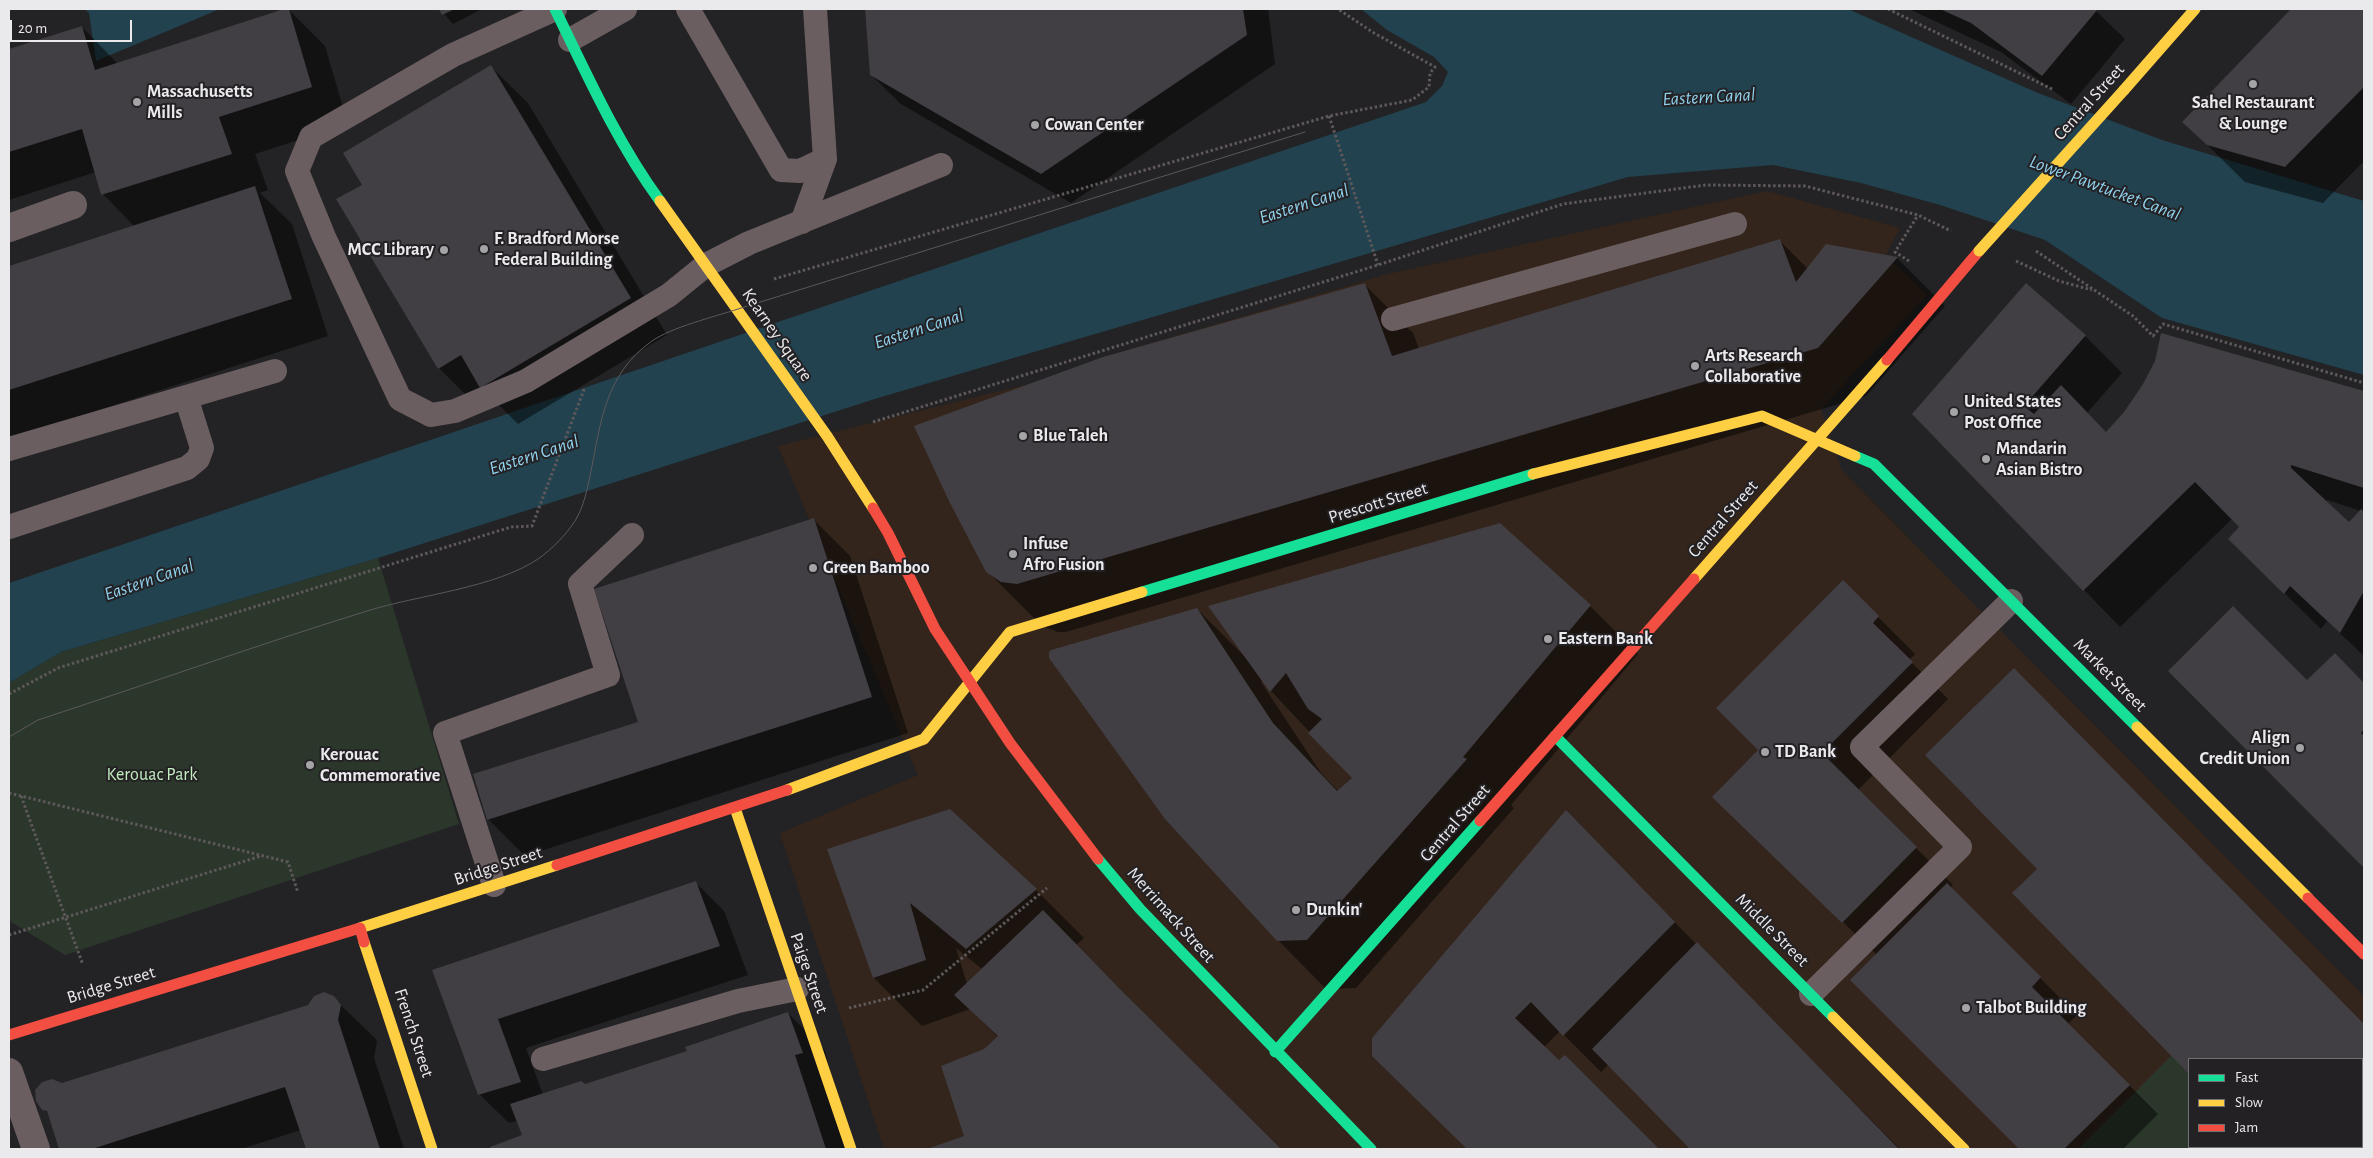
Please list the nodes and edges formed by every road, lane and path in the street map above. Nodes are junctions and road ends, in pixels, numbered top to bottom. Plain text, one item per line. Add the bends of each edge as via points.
1 (555, 9) edge
2 (625, 9) edge
3 (688, 9) edge
4 (815, 9) edge
5 (1338, 9) edge
6 (1888, 9) edge
7 (2195, 9) edge
8 (570, 40) junction
9 (2054, 90) dead end
10 (1329, 116) junction
11 (824, 159) junction
12 (941, 165) dead end
13 (73, 205) dead end
14 (802, 222) junction
15 (1735, 224) dead end
16 (9, 228) edge
17 (2036, 251) dead end
18 (1909, 261) dead end
19 (706, 264) junction
20 (1378, 265) junction
21 (774, 278) dead end
22 (1393, 319) dead end
23 (275, 371) dead end
24 (587, 379) dead end
25 (2364, 383) edge
26 (186, 397) junction
27 (873, 422) dead end
28 (1818, 440) junction
29 (9, 449) edge
30 (9, 527) edge
31 (632, 535) dead end
32 (2011, 601) junction
33 (970, 682) junction
34 (9, 694) edge
35 (1555, 736) junction
36 (9, 793) edge
37 (20, 796) junction
38 (735, 808) junction
39 (262, 856) junction
40 (494, 885) junction
41 (1047, 888) dead end
42 (298, 893) dead end
43 (65, 918) junction
44 (360, 928) junction
45 (9, 935) edge
46 (2364, 954) edge
47 (83, 965) dead end
48 (797, 990) junction
49 (1810, 994) junction
50 (849, 1008) dead end
51 (9, 1035) edge
52 (1275, 1052) junction
53 (542, 1059) dead end
54 (9, 1072) edge
55 (36, 1149) edge
56 (432, 1149) edge
57 (851, 1149) edge
58 (1371, 1149) edge
59 (1964, 1149) edge

1 - 8 main road, Kearney Square
1 - 19 lane via 453,55 311,137 297,171 324,237 400,399 431,415 455,411 526,381 669,296
2 - 8 lane
3 - 11 lane via 781,170 800,171
4 - 11 lane
5 - 10 path via 1374,34 1435,67 1430,73 1429,87 1412,100
6 - 9 path
7 - 28 main road, Central Street, bridge via 1978,251
8 - 19 main road, Kearney Square via 639,172
10 - 20 path
10 - 21 path
11 - 14 lane
12 - 14 lane
13 - 16 street
14 - 19 lane
15 - 22 lane
17 - 25 path via 2133,316 2153,336 2162,324
18 - 20 path via 1895,252 1918,215 1805,186 1706,185 1563,204
19 - 33 main road, Kearney Square via 828,436 888,532 935,629
20 - 27 path
23 - 26 lane
24 - 34 path via 532,526 511,527 58,668
26 - 29 lane
26 - 30 lane via 202,448 198,458 187,468
28 - 32 main road, Market Street via 1874,464
28 - 33 main road, Prescott Street via 1762,416 1521,477 1010,632
28 - 35 main road, Central Street
31 - 40 lane via 580,584 608,675 445,734
32 - 46 main road, Market Street
32 - 49 lane via 1862,747 1960,847
33 - 38 main road, Bridge Street via 924,739
33 - 52 main road, Merrimack Street via 1010,743 1089,849 1140,909
35 - 49 main road, Middle Street
35 - 52 main road, Central Street
36 - 37 path
37 - 39 path
37 - 43 path
38 - 40 main road, Bridge Street
38 - 48 main road, Paige Street
39 - 42 path via 288,862
39 - 43 path
40 - 44 main road, Bridge Street
41 - 50 path via 923,990
43 - 45 path
43 - 47 path
44 - 51 main road, Bridge Street
44 - 56 main road, French Street
48 - 53 lane via 738,1001
48 - 57 main road, Paige Street
49 - 59 main road, Middle Street
52 - 58 main road, Merrimack Street
54 - 55 street

